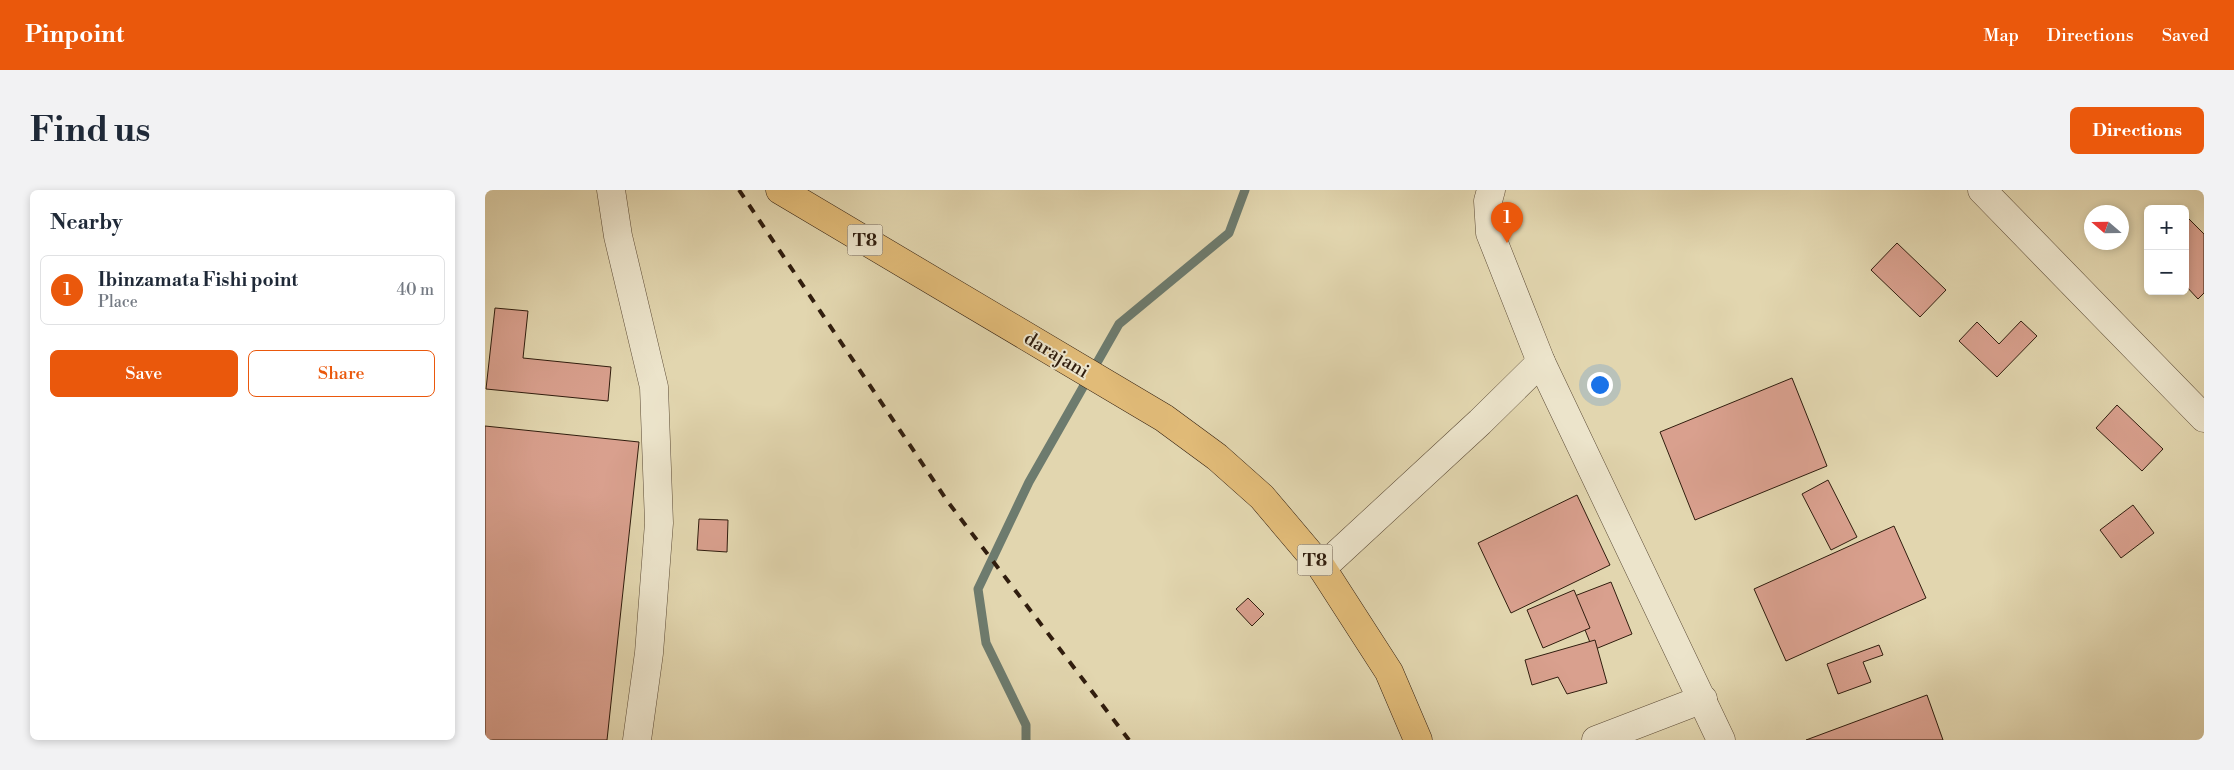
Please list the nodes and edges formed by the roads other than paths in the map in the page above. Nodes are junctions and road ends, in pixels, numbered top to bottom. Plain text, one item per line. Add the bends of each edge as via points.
1 (611, 190) edge
2 (780, 190) edge
3 (1491, 190) edge
4 (1982, 190) edge
5 (1541, 362) junction
6 (2204, 418) edge
7 (1322, 568) junction
8 (1703, 699) junction
9 (637, 740) edge
10 (1418, 740) edge
11 (1596, 740) edge
12 (1721, 740) edge

1 - 9 street via 618,236 654,387 659,523 649,652
2 - 7 highway, darajani / T8 via 1164,418 1217,457 1262,497
3 - 5 street via 1488,200 1490,233
4 - 6 street
5 - 7 street
5 - 8 street
7 - 10 highway, T8 via 1389,672
8 - 11 street
8 - 12 street

